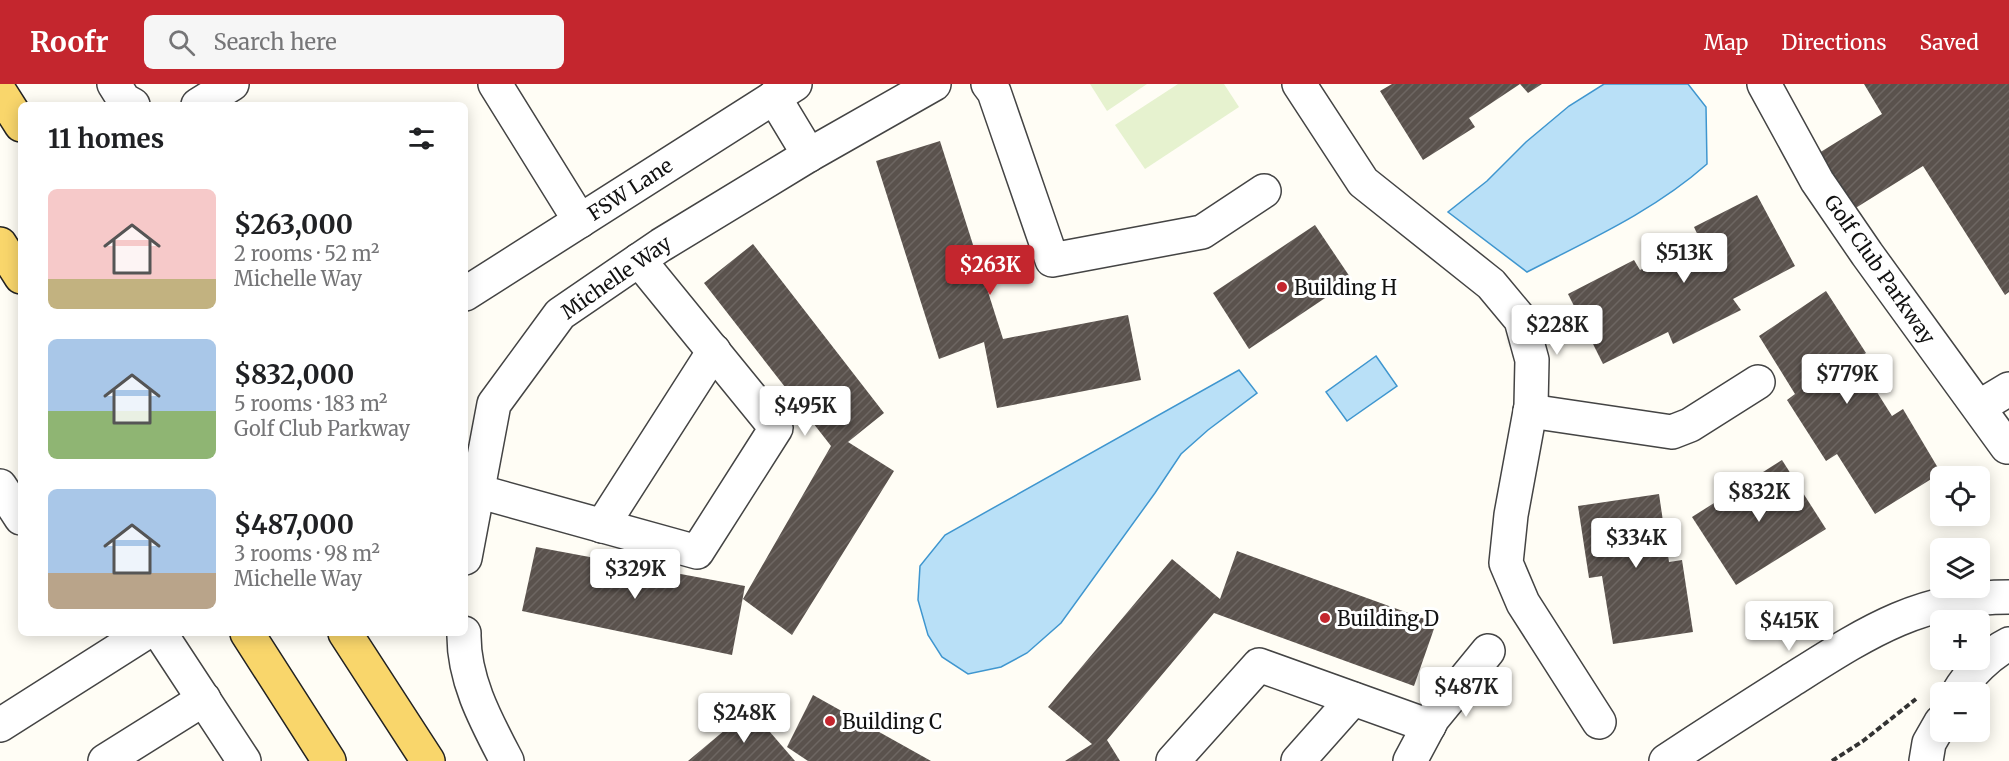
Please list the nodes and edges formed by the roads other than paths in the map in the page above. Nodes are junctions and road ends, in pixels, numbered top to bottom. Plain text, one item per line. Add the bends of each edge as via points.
1 (114, 84) edge
2 (232, 84) edge
3 (495, 84) edge
4 (934, 84) edge
5 (988, 84) edge
6 (1299, 84) edge
7 (1764, 84) edge
8 (784, 91) edge
9 (0, 92) edge
10 (128, 102) edge
11 (203, 102) edge
12 (18, 120) edge
13 (808, 155) junction
14 (1264, 191) dead end
15 (580, 221) junction
16 (0, 244) edge
17 (639, 260) junction
18 (18, 272) edge
19 (468, 292) edge
20 (714, 351) junction
21 (1758, 382) dead end
22 (2009, 388) edge
23 (1979, 407) junction
24 (1530, 411) junction
25 (2007, 447) dead end
26 (0, 486) edge
27 (477, 491) junction
28 (18, 513) edge
29 (602, 526) junction
30 (468, 541) edge
31 (2009, 597) edge
32 (140, 636) edge
33 (162, 636) edge
34 (249, 636) edge
35 (347, 636) edge
36 (464, 636) edge
37 (2009, 644) edge
38 (1488, 651) dead end
39 (1966, 682) edge
40 (204, 699) junction
41 (1353, 699) junction
42 (1599, 722) dead end
43 (0, 724) edge
44 (1429, 726) junction
45 (1930, 741) edge
46 (105, 761) edge
47 (244, 761) edge
48 (328, 761) edge
49 (428, 761) edge
50 (507, 761) edge
51 (1173, 761) edge
52 (1298, 761) edge
53 (1410, 761) edge
54 (1666, 761) edge
55 (1926, 761) edge

1 - 10 street
2 - 11 street
3 - 15 street
4 - 13 street, Michelle Way
5 - 14 street via 1052,260 1202,232
6 - 24 street via 1363,182 1491,284 1521,320 1532,360
7 - 23 street, Golf Club Parkway via 1817,181
8 - 13 street
8 - 15 street, FSW Lane
9 - 12 main road
13 - 17 street, Michelle Way
15 - 19 street, FSW Lane
16 - 18 main road
17 - 20 street
17 - 27 street, Michelle Way via 560,314 494,404
20 - 29 street
20 - 29 street via 776,428 697,552
21 - 24 street via 1672,432
22 - 23 street
23 - 25 street, Golf Club Parkway
24 - 42 street via 1506,563 1523,603
26 - 28 street
27 - 29 street
27 - 30 street, Michelle Way
31 - 54 street via 1950,602 1904,615 1861,636
32 - 43 street
33 - 40 street
34 - 48 main road
35 - 49 main road
36 - 50 street via 464,651 481,711
37 - 39 street via 1995,651
38 - 44 street
40 - 46 street
40 - 47 street
41 - 44 street
41 - 51 street via 1258,665
41 - 52 street
44 - 53 street
45 - 55 street

